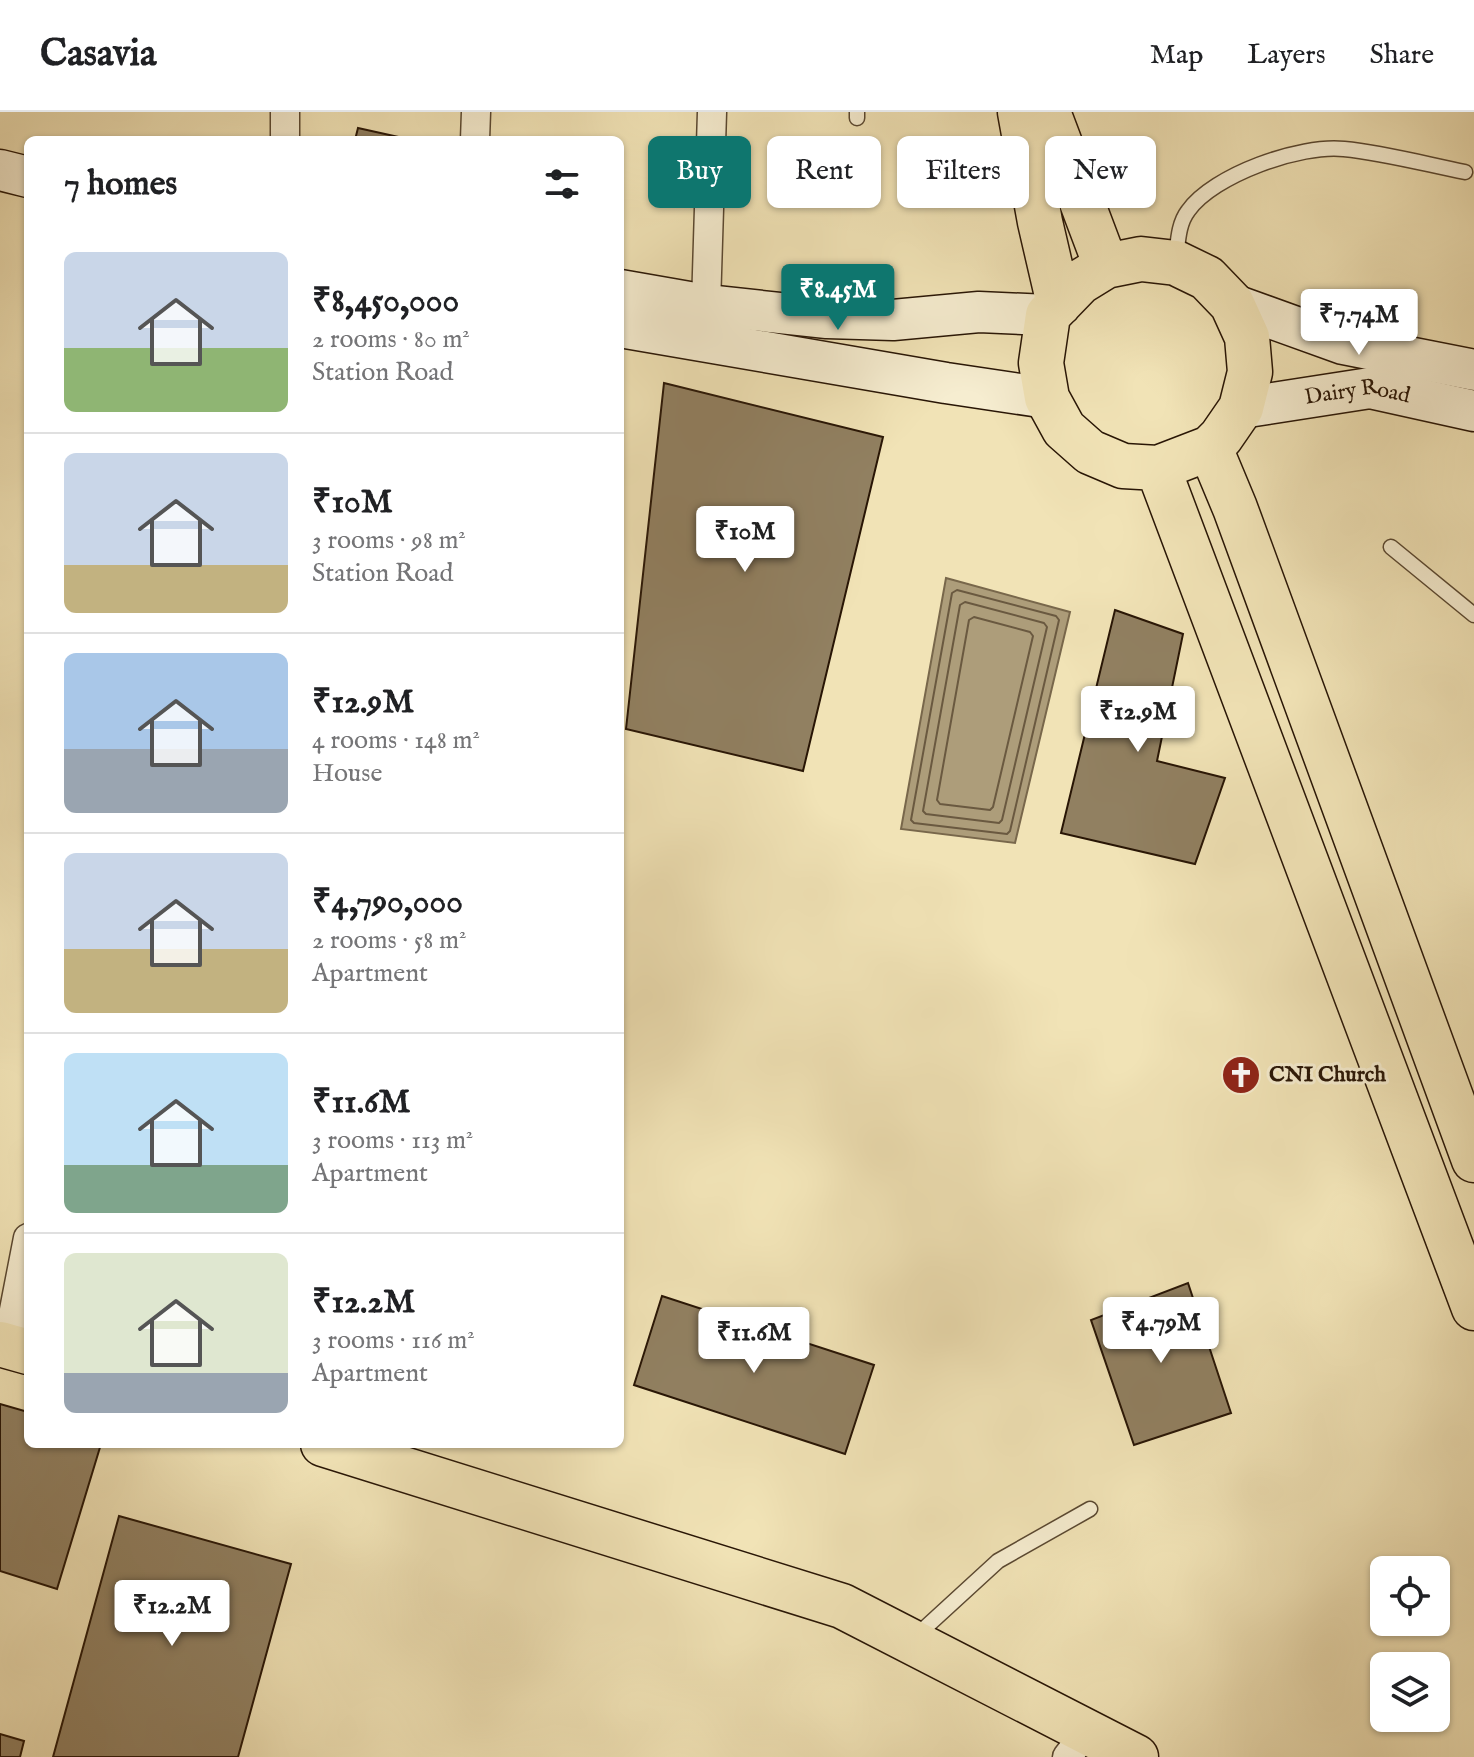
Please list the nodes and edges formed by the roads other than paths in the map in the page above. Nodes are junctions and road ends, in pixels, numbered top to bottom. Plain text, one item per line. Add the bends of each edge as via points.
1 (285, 112) edge
2 (476, 112) edge
3 (712, 112) edge
4 (1020, 112) edge
5 (1048, 112) edge
6 (285, 136) edge
7 (475, 136) edge
8 (0, 170) edge
9 (1465, 172) dead end
10 (24, 176) edge
11 (0, 198) edge
12 (24, 203) edge
13 (1176, 263) junction
14 (1106, 266) junction
15 (624, 291) edge
16 (1232, 304) junction
17 (706, 305) junction
18 (1053, 310) junction
19 (624, 328) edge
20 (1474, 370) edge
21 (1047, 398) junction
22 (1241, 408) junction
23 (1474, 411) edge
24 (1210, 448) junction
25 (1158, 468) junction
26 (1391, 547) dead end
27 (1474, 615) edge
28 (1474, 1160) edge
29 (24, 1265) edge
30 (1474, 1308) edge
31 (12, 1347) edge
32 (336, 1448) edge
33 (1090, 1509) dead end
34 (911, 1641) junction
35 (1077, 1744) edge
36 (1136, 1757) edge

1 - 6 street
2 - 7 street
3 - 17 street
4 - 18 main road
5 - 14 main road
8 - 10 main road
9 - 13 lane via 1341,148 1266,161 1217,185 1188,211
11 - 12 main road
13 - 14 main road via 1141,259
13 - 16 main road via 1207,278
14 - 18 main road via 1080,282
15 - 17 main road
16 - 20 main road, Dairy Road via 1343,344
16 - 22 main road via 1247,337 1250,372
17 - 18 main road via 893,320
18 - 21 main road via 1041,363
19 - 21 main road
21 - 25 main road via 1064,429 1090,452 1123,466
22 - 23 main road, Dairy Road via 1370,388
22 - 24 main road
24 - 25 main road
24 - 28 main road
25 - 30 main road
26 - 27 lane
29 - 31 street
32 - 34 main road via 842,1606
33 - 34 lane via 998,1561
34 - 35 main road
35 - 36 main road

